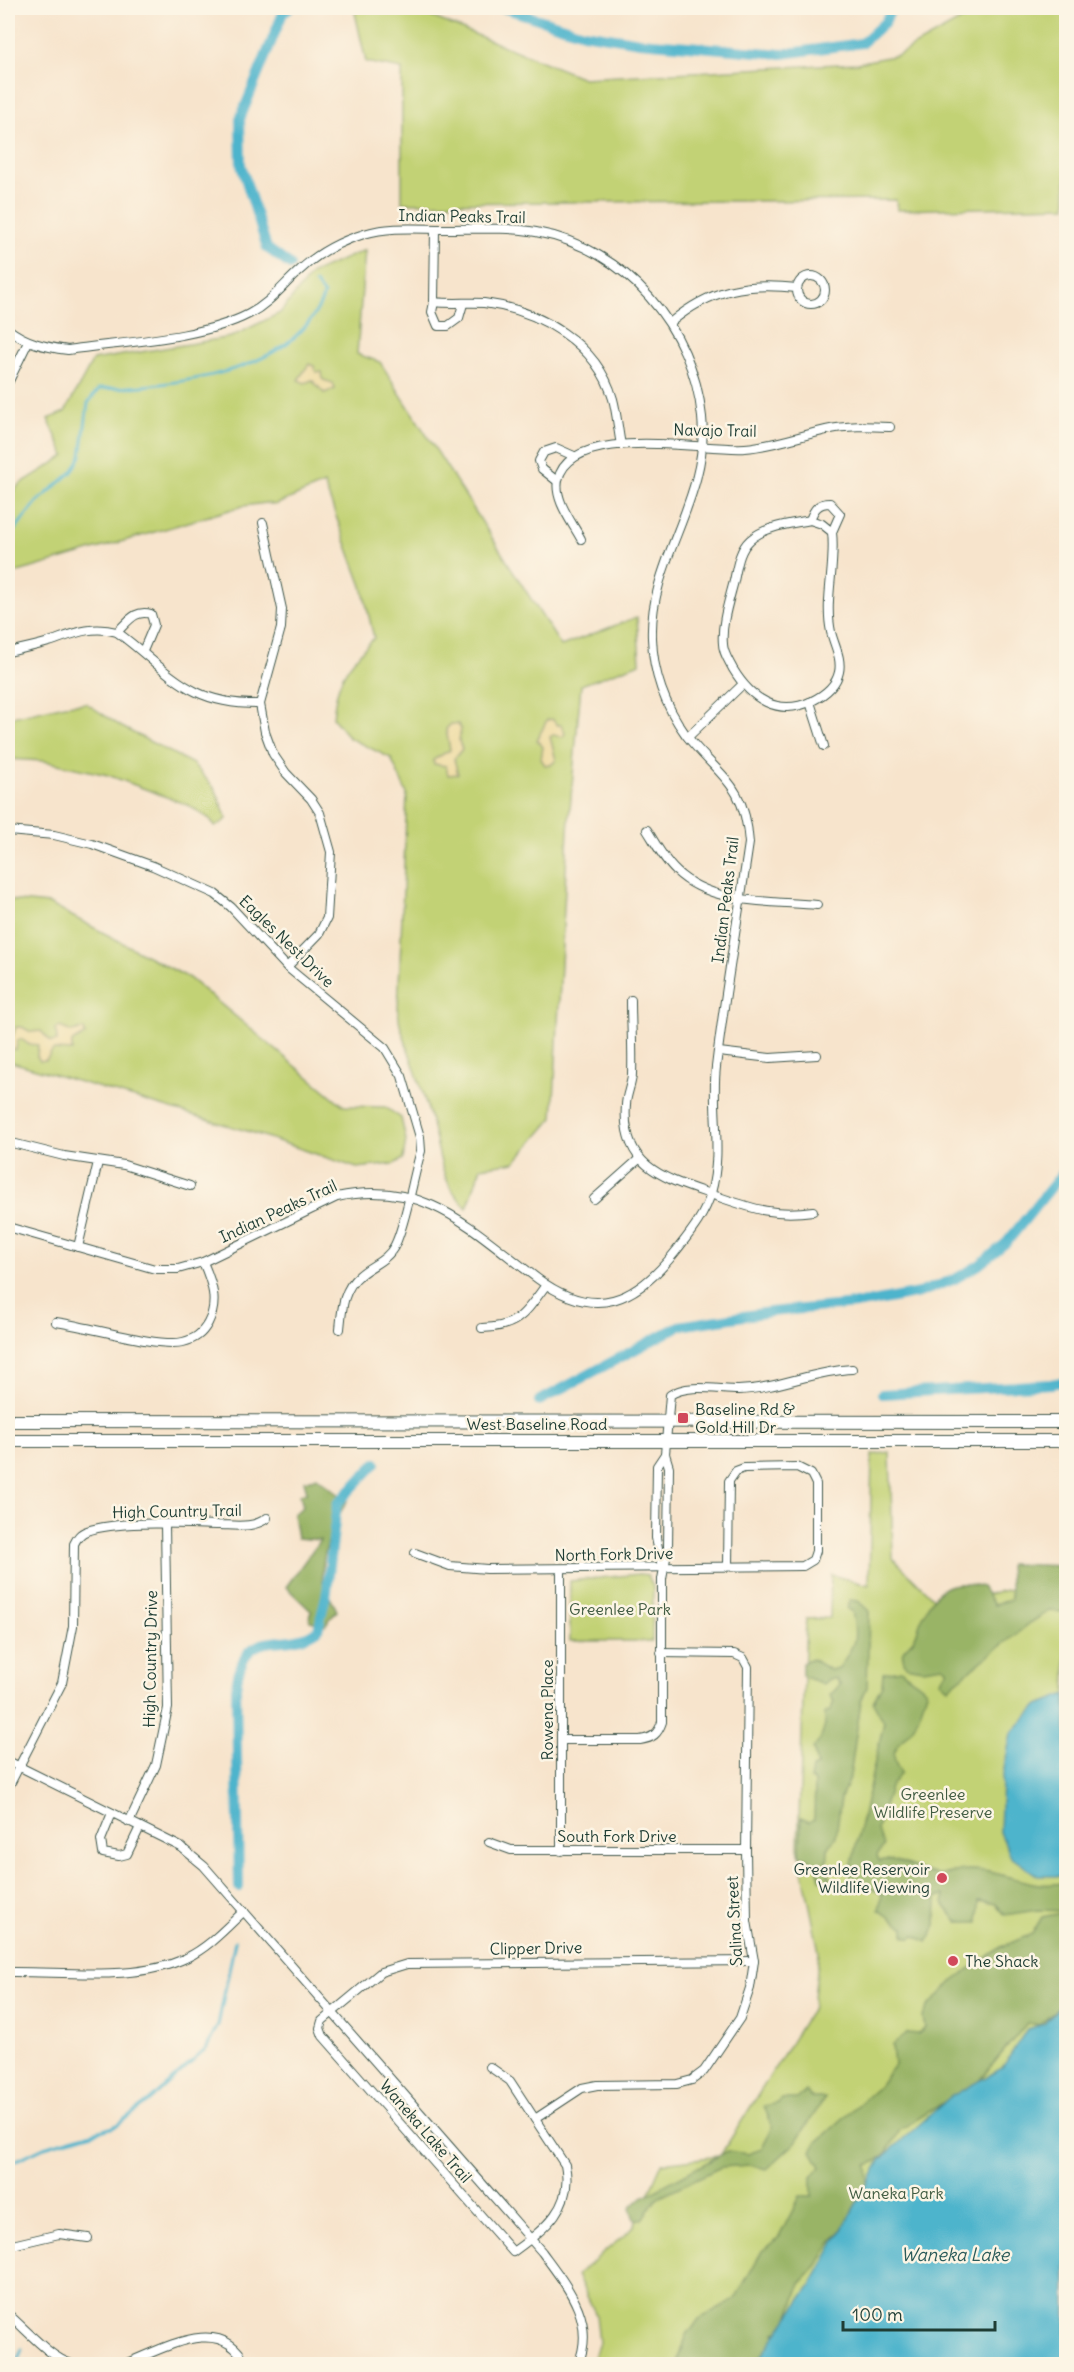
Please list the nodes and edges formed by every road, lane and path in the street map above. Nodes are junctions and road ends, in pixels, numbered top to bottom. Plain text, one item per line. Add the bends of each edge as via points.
1 (435, 229) junction
2 (797, 288) dead end
3 (434, 302) junction
4 (462, 304) junction
5 (671, 322) junction
6 (8, 329) edge
7 (28, 342) junction
8 (8, 382) edge
9 (890, 427) dead end
10 (621, 445) junction
11 (702, 447) junction
12 (574, 456) junction
13 (558, 481) junction
14 (810, 520) junction
15 (263, 524) dead end
16 (832, 532) junction
17 (581, 539) dead end
18 (117, 632) junction
19 (143, 651) junction
20 (8, 652) edge
21 (742, 685) junction
22 (810, 702) junction
23 (260, 704) junction
24 (688, 737) junction
25 (824, 746) dead end
26 (646, 830) dead end
27 (8, 831) edge
28 (741, 898) junction
29 (817, 905) dead end
30 (287, 967) junction
31 (631, 1000) dead end
32 (719, 1052) junction
33 (817, 1055) dead end
34 (8, 1142) edge
35 (639, 1160) junction
36 (98, 1162) junction
37 (190, 1186) dead end
38 (710, 1194) junction
39 (408, 1196) junction
40 (594, 1199) dead end
41 (813, 1210) dead end
42 (8, 1227) edge
43 (78, 1247) junction
44 (203, 1262) junction
45 (546, 1285) junction
46 (56, 1322) dead end
47 (482, 1328) dead end
48 (340, 1329) dead end
49 (852, 1369) dead end
50 (8, 1421) edge
51 (666, 1421) junction
52 (1066, 1422) edge
53 (8, 1441) edge
54 (1066, 1441) edge
55 (665, 1447) junction
56 (267, 1518) dead end
57 (165, 1525) junction
58 (415, 1552) dead end
59 (728, 1566) junction
60 (662, 1569) junction
61 (561, 1570) junction
62 (661, 1653) junction
63 (562, 1740) junction
64 (8, 1761) edge
65 (18, 1766) junction
66 (8, 1788) edge
67 (112, 1813) junction
68 (129, 1822) junction
69 (140, 1827) junction
70 (489, 1842) dead end
71 (746, 1850) junction
72 (561, 1851) junction
73 (244, 1911) junction
74 (754, 1961) junction
75 (8, 1972) edge
76 (334, 2011) junction
77 (490, 2067) dead end
78 (536, 2119) junction
79 (88, 2238) dead end
80 (531, 2239) junction
81 (8, 2246) edge
82 (8, 2314) edge
83 (72, 2364) edge
84 (124, 2364) edge
85 (246, 2364) edge
86 (284, 2364) edge
87 (297, 2364) edge
88 (578, 2364) edge

1 - 3 street
1 - 5 street, Indian Peaks Trail via 507,229 577,244 633,281
1 - 7 street, Indian Peaks Trail via 392,229 344,241 321,253 250,313 214,328 68,350
2 - 5 street via 744,286 702,301
3 - 4 street
3 - 4 street via 432,312 438,326 448,326 459,318
4 - 10 street via 481,303 527,313 559,329 579,345 608,386
5 - 11 street, Indian Peaks Trail via 699,393
6 - 7 street, Indian Peaks Trail
7 - 8 street
9 - 11 street, Navajo Trail via 827,429 746,448
10 - 11 street, Navajo Trail
10 - 12 street, Navajo Trail
11 - 24 street, Indian Peaks Trail via 689,508 657,591 652,637 661,689 671,713
12 - 13 street via 564,466
12 - 13 street, Navajo Trail via 556,448 544,452 539,461 542,469
13 - 17 street, Navajo Trail via 561,502
14 - 16 street
14 - 16 street via 822,503 830,503 840,514
14 - 21 street via 758,533 740,555 723,628 723,645
15 - 23 street via 282,609 281,628
16 - 22 street via 829,617 840,661 839,673 834,684
18 - 19 street
18 - 19 street via 135,614 151,614 154,625
18 - 20 street via 91,628 74,631
19 - 23 street via 197,694 233,704
21 - 22 street via 766,704 780,708
21 - 24 street
22 - 25 street
23 - 30 street via 273,753 320,813 332,852 327,918 319,934
24 - 28 street, Indian Peaks Trail via 726,776 744,807 749,843
26 - 28 street via 671,866 692,884
27 - 30 street, Eagles Nest Drive via 54,835 92,844 215,894
28 - 29 street
28 - 32 street, Indian Peaks Trail
30 - 39 street, Eagles Nest Drive via 324,1000 372,1034 402,1076 420,1137
31 - 35 street via 632,1076 626,1123
32 - 33 street via 770,1058
32 - 38 street, Indian Peaks Trail via 717,1159
34 - 36 street
35 - 38 street via 662,1177
35 - 40 street
36 - 37 street via 124,1165
36 - 43 street
38 - 41 street via 764,1212
38 - 45 street, Indian Peaks Trail via 685,1240 649,1283 635,1293 620,1299 587,1301
39 - 44 street, Indian Peaks Trail via 357,1193 337,1197
39 - 45 street, Indian Peaks Trail via 460,1219
39 - 48 street, Eagles Nest Drive via 395,1245 382,1262 360,1274 351,1285 342,1302
42 - 43 street, Indian Peaks Trail
43 - 44 street, Indian Peaks Trail via 155,1269 178,1269
44 - 46 street via 213,1286 214,1301 211,1316 196,1338 166,1344
45 - 47 street via 514,1323
49 - 51 street via 826,1371 762,1388 676,1391 670,1395
50 - 51 main road, West Baseline Road
51 - 52 main road, West Baseline Road
51 - 55 street
53 - 55 main road, West Baseline Road
54 - 55 main road, West Baseline Road
55 - 60 street via 669,1467 668,1548
56 - 57 street, High Country Trail via 234,1526
57 - 65 street, High Country Trail via 86,1531 74,1544 70,1655 62,1683
57 - 68 street, High Country Drive via 168,1708 156,1766
58 - 61 street, North Fork Drive via 466,1568
59 - 59 street, North Fork Drive via 729,1481 736,1471 797,1467 811,1474 816,1484 813,1560 803,1566
59 - 60 street, North Fork Drive
60 - 61 street, North Fork Drive
60 - 62 street
61 - 63 street, Rowena Place
62 - 63 street via 663,1722 658,1732 640,1740
62 - 71 street, Salina Street via 734,1654 743,1658 748,1667
63 - 72 street, Rowena Place
64 - 65 street, Waneka Lake Trail
65 - 66 street, High Country Trail
65 - 67 street, Waneka Lake Trail
67 - 68 street, Waneka Lake Trail
67 - 69 street via 101,1840 103,1853 127,1854
68 - 69 street, Waneka Lake Trail
69 - 73 street, Waneka Lake Trail via 189,1853
70 - 72 street, South Fork Drive via 511,1850
71 - 72 street, South Fork Drive
71 - 74 street, Salina Street via 747,1921
73 - 75 street via 209,1944 169,1965 125,1972
73 - 76 street, Waneka Lake Trail
74 - 76 street, Clipper Drive via 407,1964 381,1972
74 - 78 street, Salina Street via 740,2018 698,2076 677,2084 582,2088
76 - 80 street, Waneka Lake Trail
76 - 80 street, Waneka Lake Trail via 322,2021 323,2036 513,2253
77 - 78 street via 510,2081
78 - 80 street via 565,2165 568,2181 559,2211
79 - 81 street via 59,2234
80 - 88 street, Waneka Lake Trail via 574,2297 582,2315 583,2342
82 - 83 street via 51,2353
84 - 85 street via 190,2337 206,2336 235,2349
86 - 87 street

